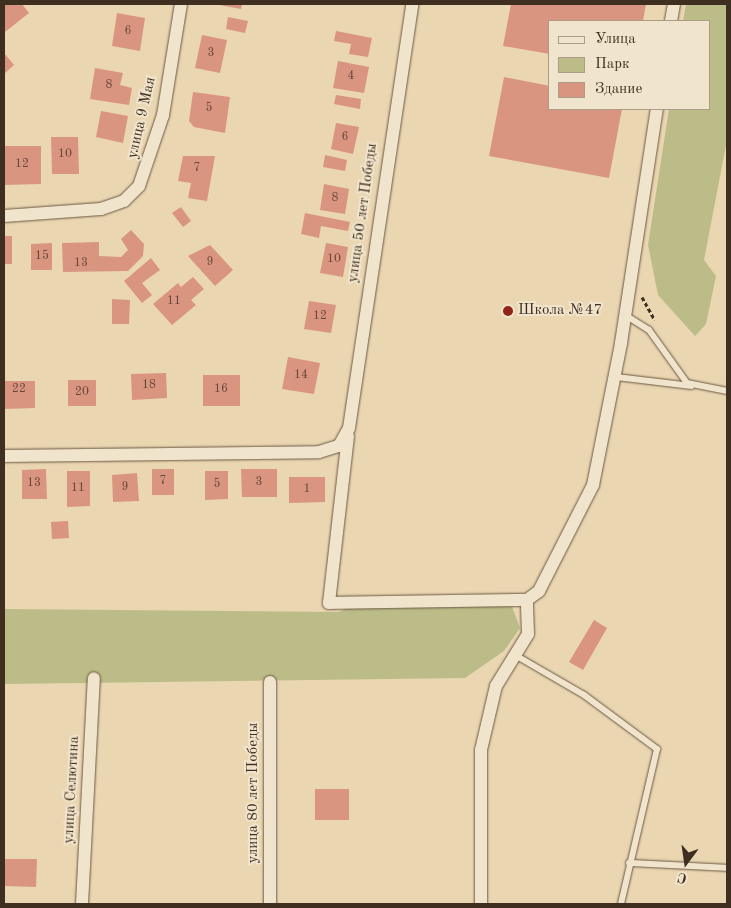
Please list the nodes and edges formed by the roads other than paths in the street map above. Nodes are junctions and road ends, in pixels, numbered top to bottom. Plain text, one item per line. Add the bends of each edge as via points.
1 (181, 4) edge
2 (412, 4) edge
3 (674, 4) edge
4 (671, 20) edge
5 (657, 110) edge
6 (4, 216) edge
7 (625, 315) junction
8 (616, 377) junction
9 (695, 386) junction
10 (727, 391) edge
11 (349, 428) junction
12 (4, 456) edge
13 (527, 600) junction
14 (515, 655) junction
15 (94, 678) dead end
16 (270, 682) dead end
17 (629, 863) junction
18 (727, 868) edge
19 (82, 904) edge
20 (270, 904) edge
21 (481, 904) edge
22 (621, 904) edge

1 - 6 street, улица 9 Мая via 162,115 139,186 124,201 101,209
2 - 11 street, улица 50 лет Победы
3 - 4 street
5 - 7 street
7 - 8 street
7 - 9 lane via 649,330 678,373
8 - 9 lane
8 - 13 street via 593,485 540,591
9 - 10 lane
11 - 12 street, улица 50 лет Победы via 339,446 319,452
11 - 13 street, улица 50 лет Победы via 329,603
13 - 14 street via 528,634
14 - 17 lane via 584,695 657,749
14 - 21 street via 496,686 481,750
15 - 19 street, улица Селютина
16 - 20 street, улица 80 лет Победы
17 - 18 lane
17 - 22 lane

